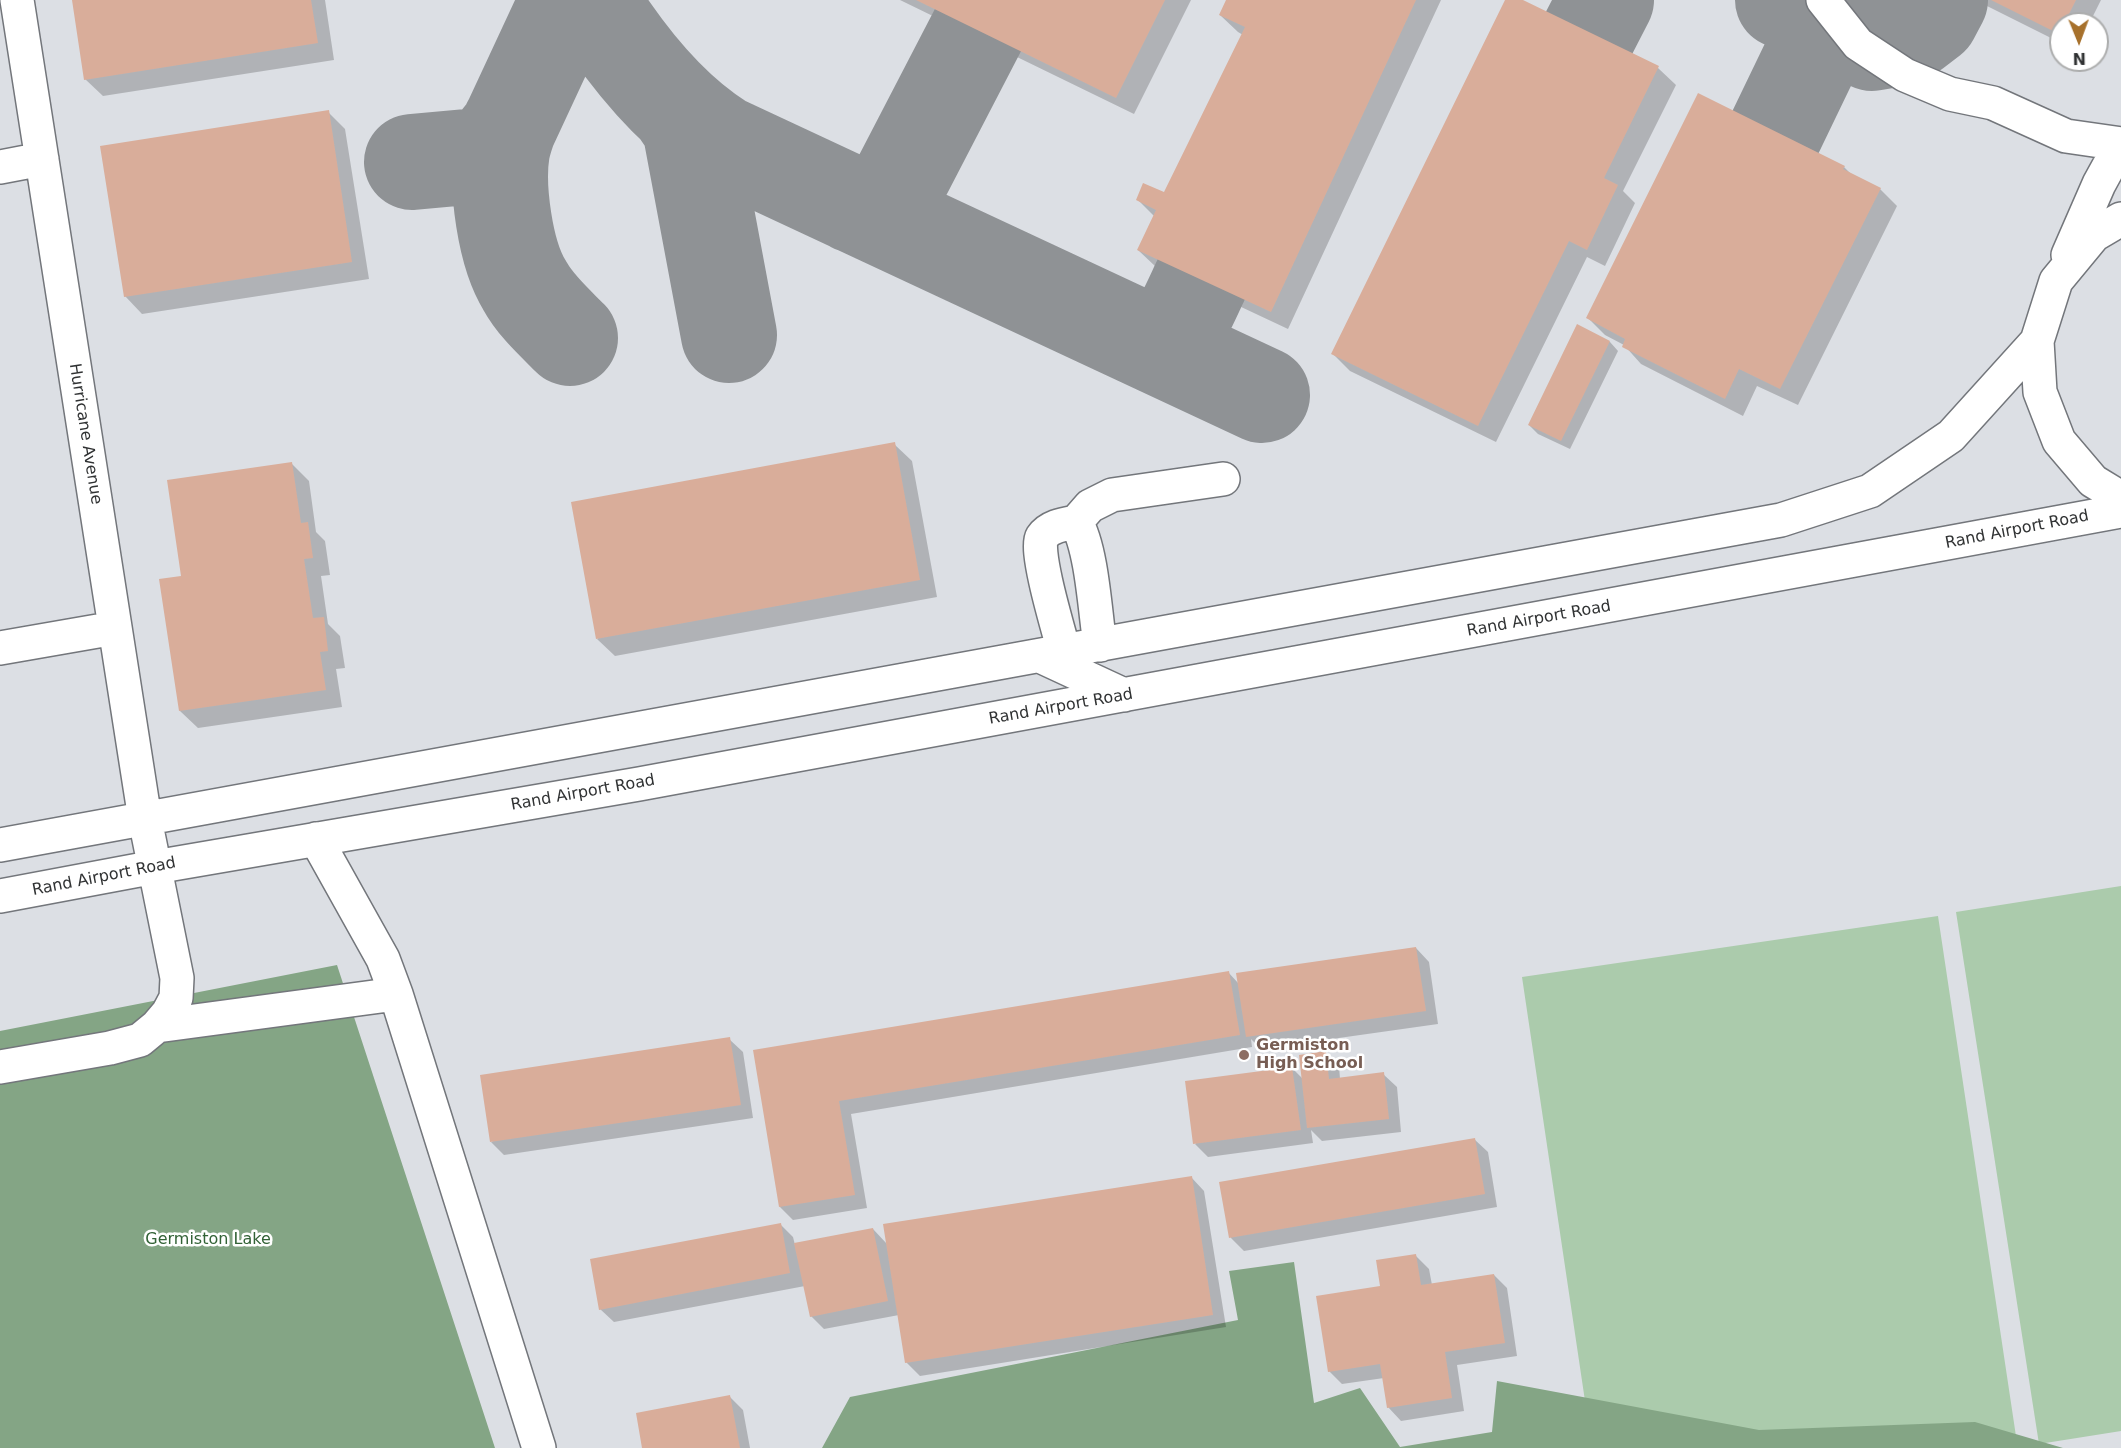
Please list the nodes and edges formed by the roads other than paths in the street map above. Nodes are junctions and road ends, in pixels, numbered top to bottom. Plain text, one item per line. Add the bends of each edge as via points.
1 (17, 0) edge
2 (1823, 0) edge
3 (2121, 144) edge
4 (42, 159) junction
5 (0, 167) edge
6 (2121, 219) edge
7 (2056, 281) junction
8 (2037, 340) junction
9 (1223, 479) dead end
10 (2121, 498) edge
11 (2121, 511) edge
12 (1076, 522) junction
13 (115, 628) junction
14 (1100, 645) junction
15 (0, 648) edge
16 (1052, 654) junction
17 (1124, 695) junction
18 (145, 819) junction
19 (316, 839) junction
20 (0, 845) edge
21 (155, 867) junction
22 (0, 896) edge
23 (396, 994) junction
24 (157, 1026) junction
25 (0, 1067) edge
26 (539, 1448) edge

1 - 4 street, Hurricane Avenue
2 - 3 street via 1858,44 1905,75 1950,94 1993,103 2066,136
3 - 7 street
4 - 5 street
4 - 13 street, Hurricane Avenue
6 - 7 street via 2094,235
7 - 8 street
8 - 10 street via 2040,392 2059,441 2093,481
8 - 14 street via 1951,436 1870,491 1792,517
9 - 12 street via 1112,495 1090,506
11 - 17 street, Rand Airport Road
12 - 14 street via 1087,553
12 - 16 street via 1049,530 1040,543
13 - 15 street
13 - 18 street, Hurricane Avenue
14 - 16 street
16 - 17 street
16 - 18 street
17 - 19 street, Rand Airport Road
18 - 20 street
18 - 21 street, Hurricane Avenue
19 - 21 street, Rand Airport Road
19 - 23 street via 384,959
21 - 22 street, Rand Airport Road
21 - 24 street, Hurricane Avenue via 177,978 176,998
23 - 24 street
23 - 26 street
24 - 25 street via 140,1040 110,1048

